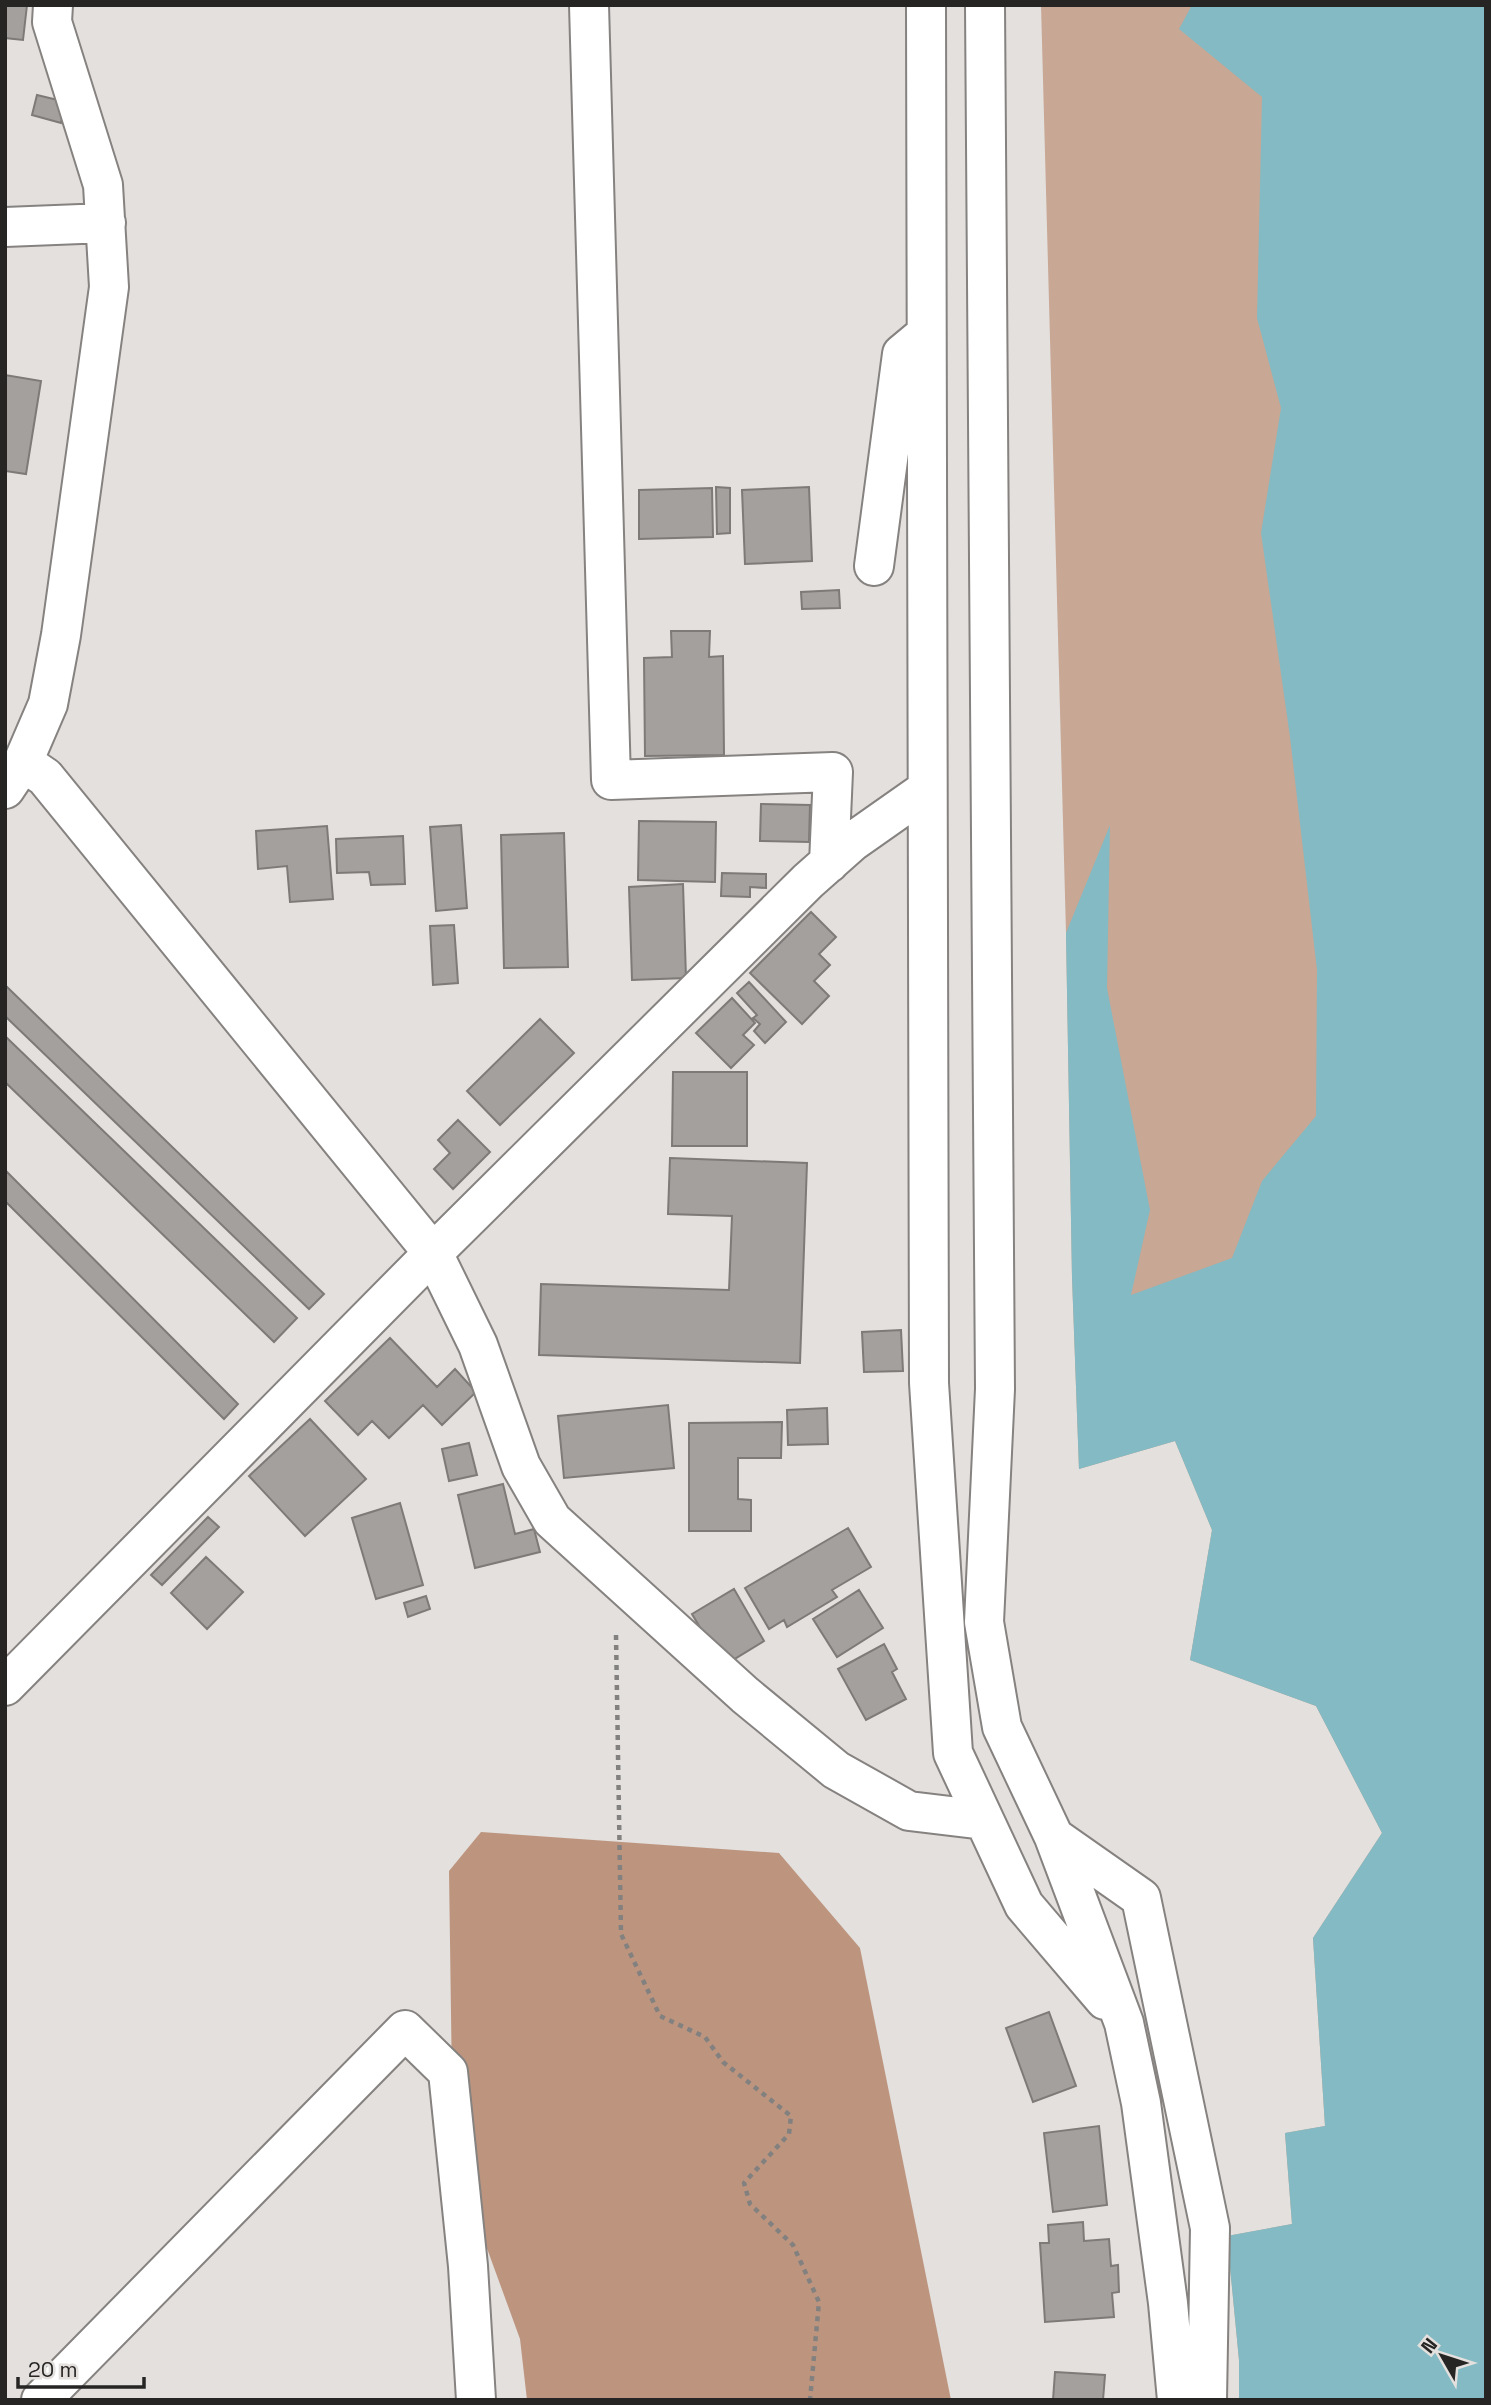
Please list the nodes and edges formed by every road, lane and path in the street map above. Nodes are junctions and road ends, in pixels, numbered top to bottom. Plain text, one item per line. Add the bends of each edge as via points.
1 (53, 5) edge
2 (589, 5) edge
3 (926, 5) edge
4 (985, 5) edge
5 (106, 223) junction
6 (5, 227) edge
7 (926, 334) junction
8 (874, 566) dead end
9 (14, 775) edge
10 (926, 790) junction
11 (829, 863) junction
12 (433, 1253) junction
13 (623, 1587) junction
14 (5, 1686) edge
15 (985, 1820) junction
16 (1054, 1837) junction
17 (1124, 2023) junction
18 (41, 2400) edge
19 (476, 2400) edge
20 (810, 2400) edge
21 (1177, 2400) edge
22 (1207, 2400) edge

1 - 5 street via 52,22 103,185
2 - 11 street via 611,780 833,772
3 - 7 street
4 - 16 street via 995,1389 984,1622 1002,1727
5 - 6 street
5 - 9 street via 109,287 61,635 48,704
7 - 8 street via 902,354
7 - 10 street
9 - 12 street via 45,777
10 - 11 street
10 - 15 street via 929,1383 953,1753
11 - 12 street
12 - 13 street via 478,1345 521,1466 552,1520
12 - 14 street
13 - 15 street via 836,1770 909,1811
13 - 20 path via 615,1601 621,1934 660,2016 705,2037 723,2062 792,2116 789,2134 744,2183 750,2204 793,2245 818,2302
15 - 17 street via 1024,1905
16 - 17 street
16 - 22 street via 1141,1898 1210,2228
17 - 21 street via 1141,2102
18 - 19 street via 405,2030 448,2072

